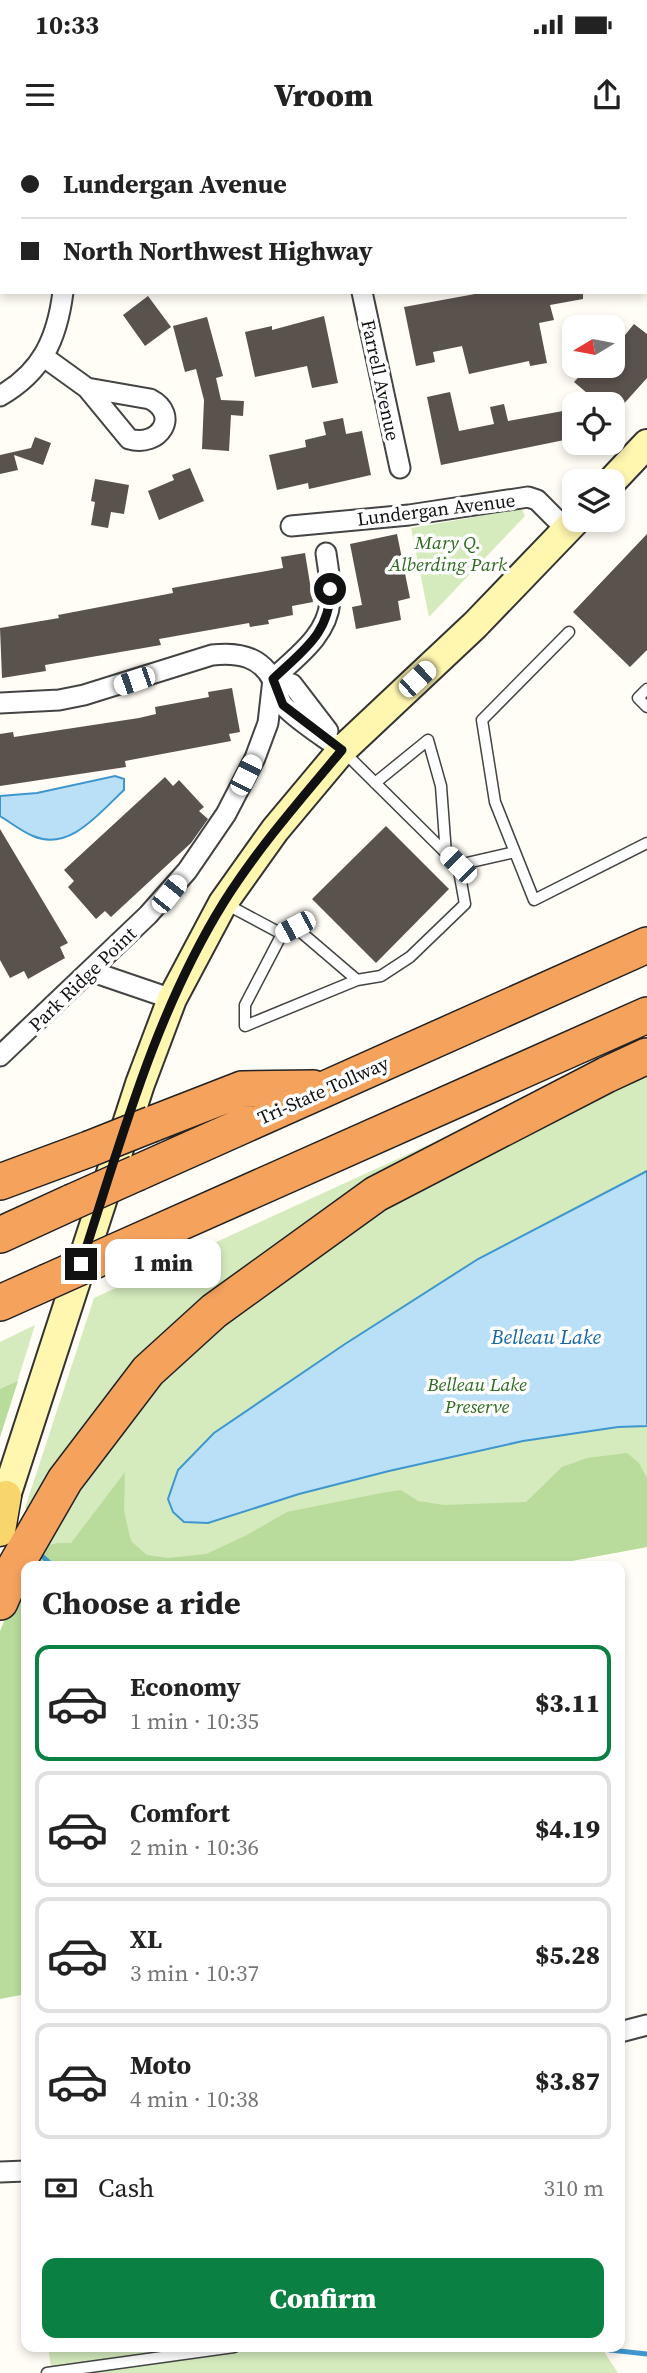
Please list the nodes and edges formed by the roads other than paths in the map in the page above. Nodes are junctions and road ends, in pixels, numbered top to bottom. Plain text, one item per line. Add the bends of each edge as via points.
1 (63, 294) edge
2 (362, 294) edge
3 (44, 357) junction
4 (86, 388) dead end
5 (0, 396) edge
6 (647, 444) edge
7 (400, 468) dead end
8 (623, 469) edge
9 (562, 518) edge
10 (291, 526) dead end
11 (565, 532) edge
12 (326, 553) dead end
13 (569, 632) dead end
14 (273, 679) junction
15 (647, 689) edge
16 (0, 704) edge
17 (647, 707) edge
18 (342, 750) junction
19 (375, 783) junction
20 (647, 843) edge
21 (515, 852) junction
22 (446, 854) junction
23 (458, 865) junction
24 (223, 903) junction
25 (282, 934) junction
26 (647, 945) edge
27 (90, 971) junction
28 (357, 980) junction
29 (172, 999) junction
30 (647, 1016) edge
31 (0, 1056) edge
32 (647, 1056) edge
33 (327, 1088) junction
34 (0, 1182) edge
35 (0, 1235) edge
36 (0, 1303) edge
37 (3, 1502) edge
38 (0, 1531) edge
39 (0, 1602) edge
40 (647, 2025) edge
41 (625, 2031) edge
42 (21, 2171) edge
43 (0, 2172) edge
44 (198, 2352) edge
45 (47, 2373) edge

1 - 3 street via 55,335
2 - 7 street, Farrell Avenue
3 - 4 street
3 - 5 street via 19,384
6 - 8 main road
9 - 10 street, Lundergan Avenue via 528,497 410,515
11 - 18 main road via 475,625
12 - 14 street via 330,601 326,620 315,640
13 - 21 lane via 482,720 495,802
14 - 16 street via 255,659 212,654 84,695
14 - 18 street via 283,705
14 - 27 street, Park Ridge Point via 268,723 226,814 169,894
15 - 17 lane via 638,698
18 - 19 lane
18 - 24 main road via 275,830
19 - 22 lane
19 - 22 lane via 429,740 441,786
20 - 21 lane via 534,900
21 - 23 lane
22 - 23 lane
23 - 28 lane via 465,904 410,957 381,976
24 - 25 lane
24 - 29 main road
25 - 28 lane via 295,927
25 - 28 lane via 245,1005 245,1026
26 - 33 highway, Tri-State Tollway
27 - 29 street
27 - 31 street, Park Ridge Point
29 - 37 main road
30 - 36 highway, bridge
32 - 39 highway via 376,1194 214,1311 148,1371 65,1480
33 - 34 highway, bridge via 242,1088
33 - 35 highway, Tri-State Tollway, bridge
37 - 38 main road
40 - 41 street
42 - 43 street
44 - 45 lane

